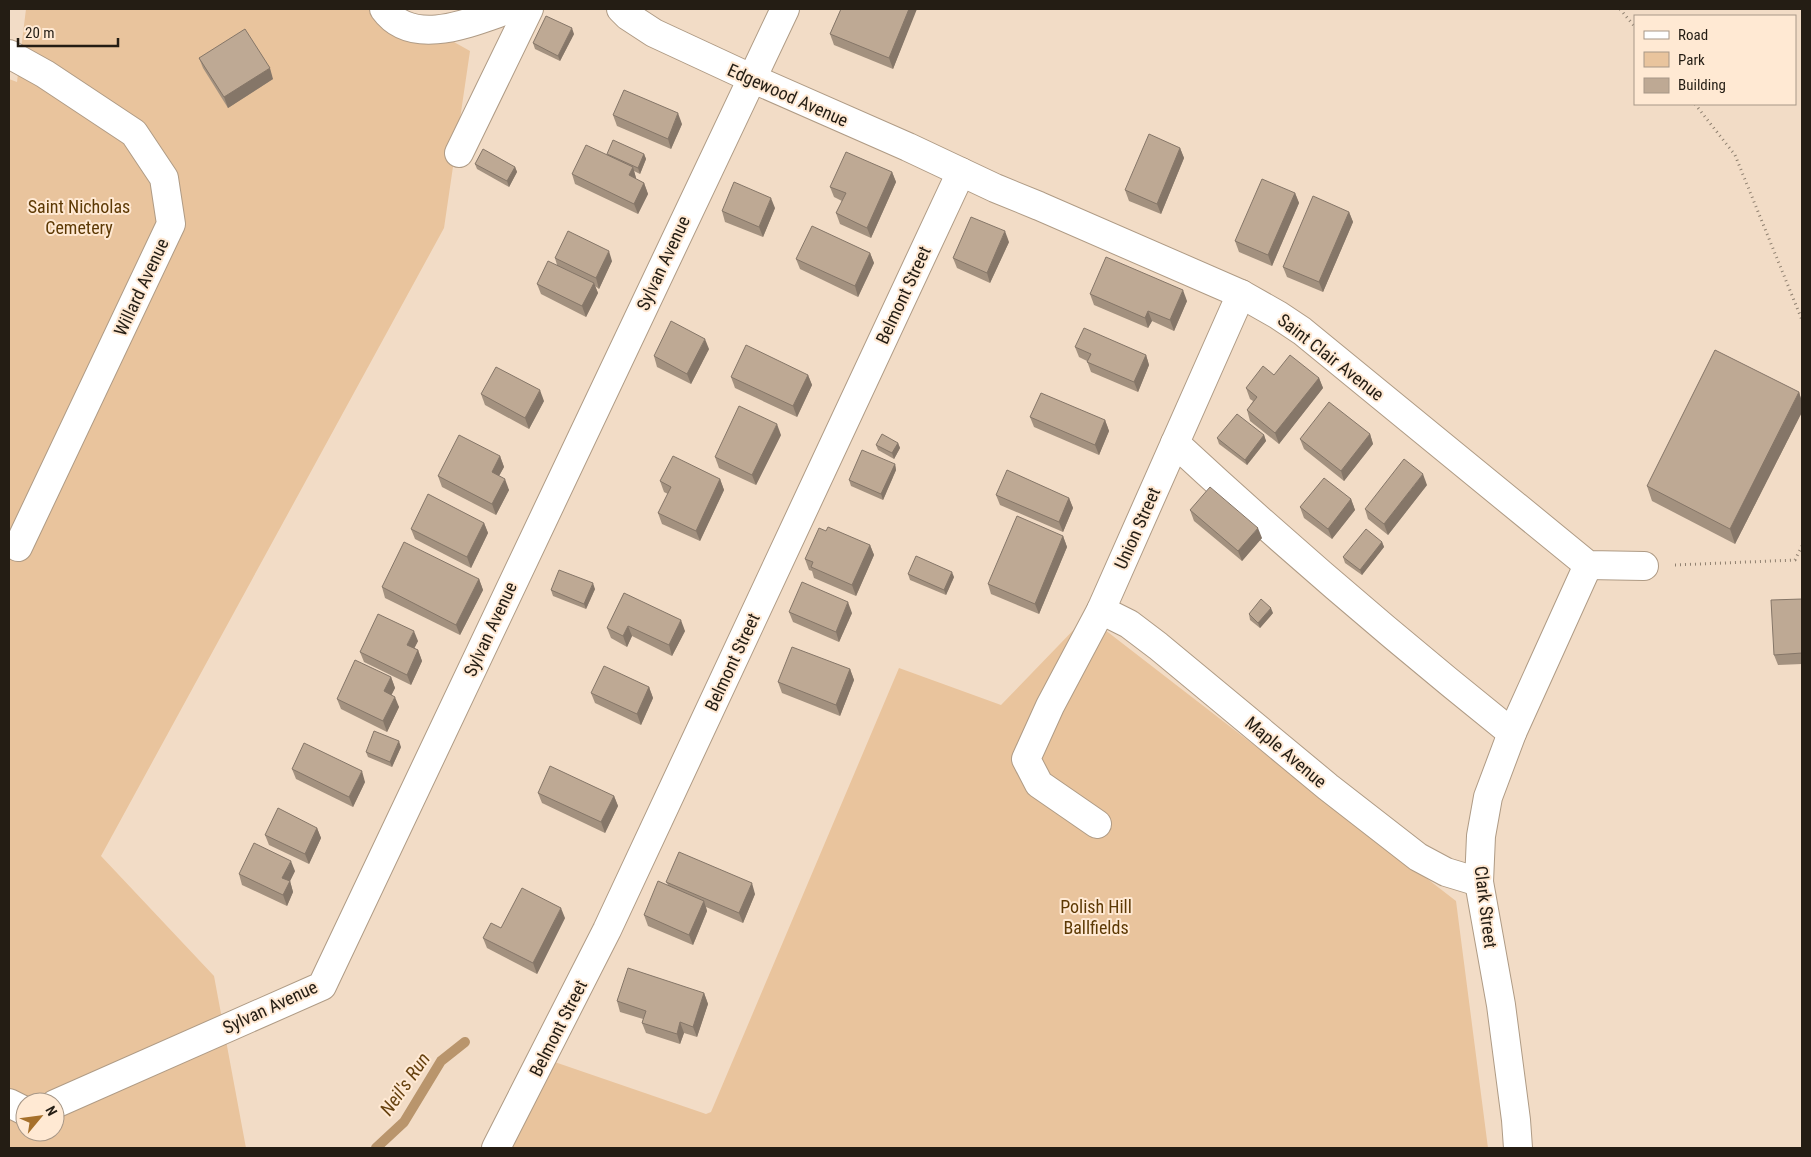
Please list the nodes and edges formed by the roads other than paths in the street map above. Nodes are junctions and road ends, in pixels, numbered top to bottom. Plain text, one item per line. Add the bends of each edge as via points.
1 (384, 9) edge
2 (510, 9) edge
3 (529, 9) edge
4 (621, 9) edge
5 (784, 9) edge
6 (9, 54) edge
7 (750, 78) junction
8 (459, 153) dead end
9 (961, 172) junction
10 (1241, 294) junction
11 (1175, 444) junction
12 (18, 546) dead end
13 (1588, 565) junction
14 (1644, 566) road end
15 (1101, 610) junction
16 (1512, 733) junction
17 (1097, 824) dead end
18 (1479, 882) junction
19 (65, 1100) edge
20 (496, 1148) edge
21 (1518, 1148) edge

1 - 2 street via 404,25 424,30 446,29
3 - 8 street
4 - 7 street, Edgewood Avenue via 654,33
5 - 7 street, Sylvan Avenue
6 - 12 street, Willard Avenue via 134,133 164,178 171,224
7 - 9 street, Edgewood Avenue
7 - 19 street, Sylvan Avenue via 322,986
9 - 10 street, Saint Clair Avenue
9 - 20 street, Belmont Street via 607,930
10 - 11 street, Union Street
10 - 13 street, Saint Clair Avenue via 1302,331
11 - 15 street, Union Street
11 - 16 street via 1254,516
13 - 14 street
13 - 16 street, Clark Street
15 - 17 street, Union Street via 1026,759 1039,784
15 - 18 street, Maple Avenue via 1129,624 1158,646 1418,857 1446,872
16 - 18 street, Clark Street via 1488,797 1480,836
18 - 21 street, Clark Street via 1500,1005

